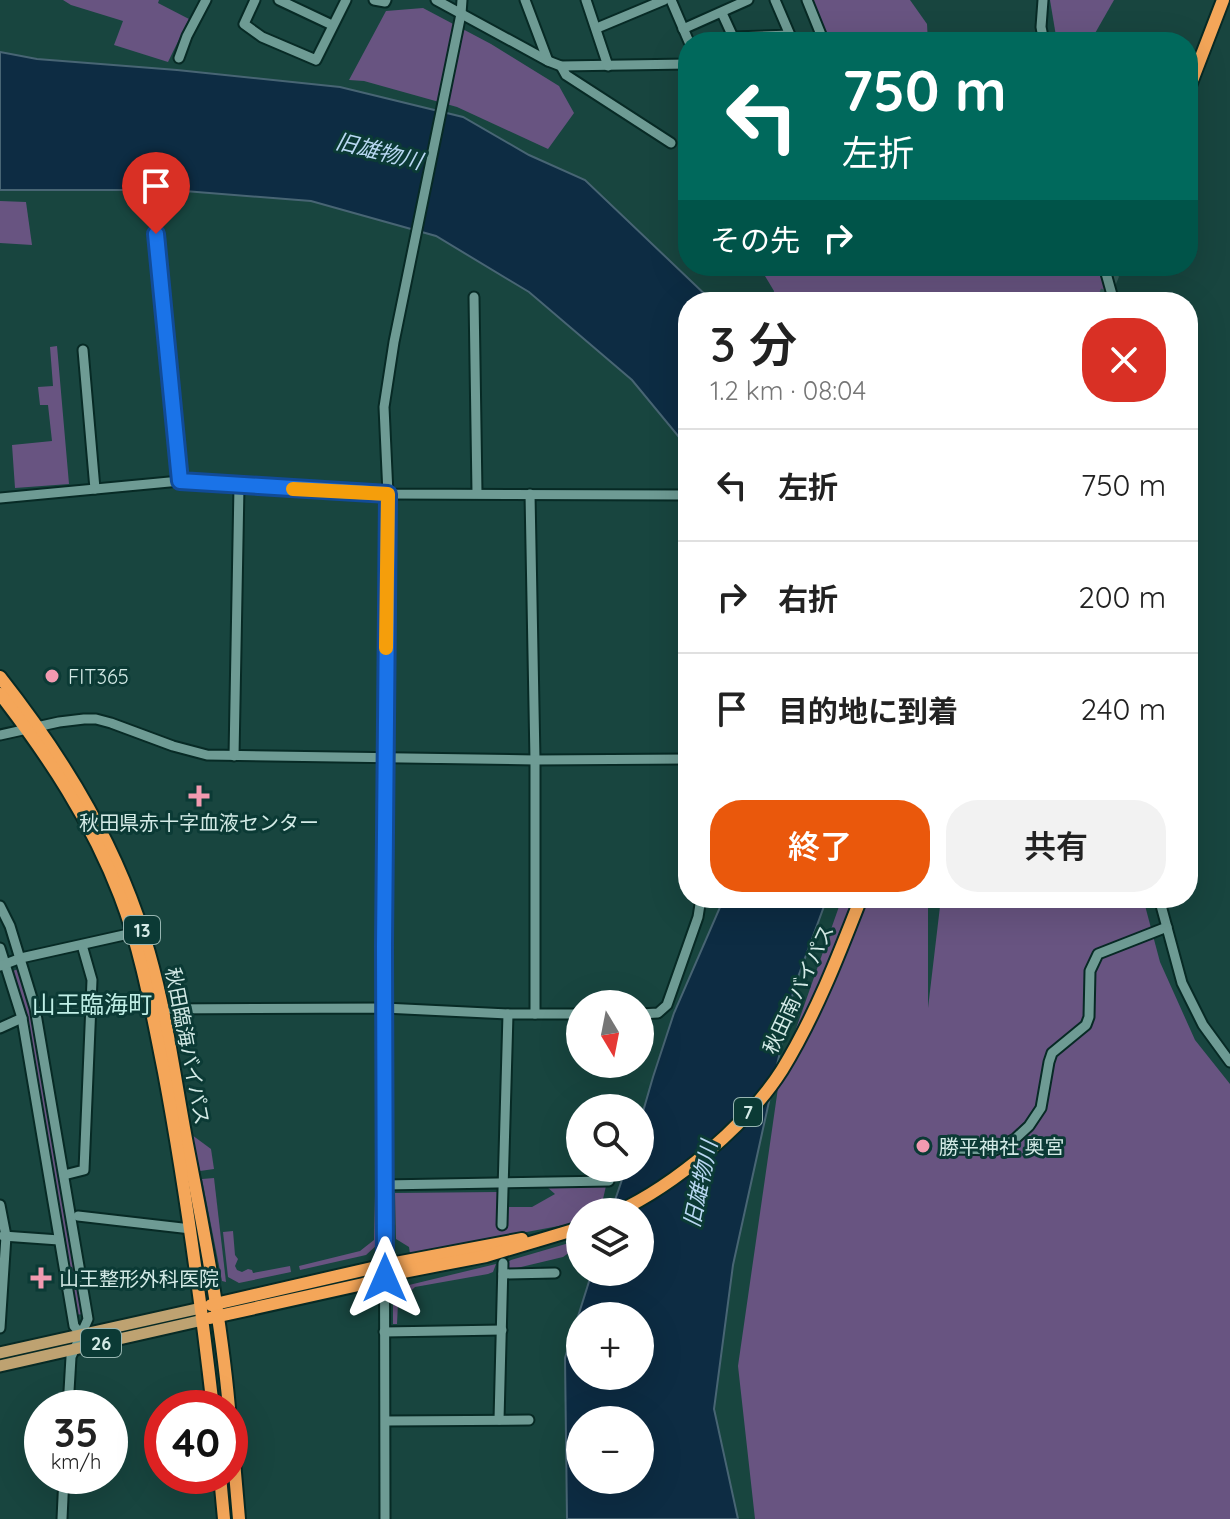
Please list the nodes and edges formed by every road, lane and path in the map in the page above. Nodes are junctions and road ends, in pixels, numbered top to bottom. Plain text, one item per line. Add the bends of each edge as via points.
1 (206, 0) edge
2 (255, 0) edge
3 (279, 0) edge
4 (346, 0) edge
5 (374, 0) edge
6 (386, 0) edge
7 (436, 0) edge
8 (462, 0) edge
9 (586, 0) edge
10 (664, 0) edge
11 (671, 0) edge
12 (748, 0) edge
13 (775, 0) edge
14 (807, 0) edge
15 (1043, 0) edge
16 (1223, 0) edge
17 (527, 1) edge
18 (722, 13) junction
19 (461, 14) junction
20 (332, 25) junction
21 (597, 28) junction
22 (683, 29) junction
23 (684, 32) edge
24 (731, 32) edge
25 (789, 32) edge
26 (820, 32) edge
27 (1042, 32) edge
28 (179, 58) dead end
29 (548, 61) junction
30 (678, 64) edge
31 (1198, 65) edge
32 (561, 66) junction
33 (608, 66) junction
34 (671, 143) dead end
35 (153, 203) dead end
36 (474, 297) dead end
37 (83, 350) dead end
38 (180, 481) junction
39 (239, 486) junction
40 (95, 489) junction
41 (477, 493) junction
42 (388, 494) junction
43 (530, 494) junction
44 (678, 495) edge
45 (0, 498) edge
46 (0, 677) edge
47 (0, 694) edge
48 (32, 727) junction
49 (0, 735) edge
50 (234, 756) junction
51 (385, 758) junction
52 (678, 759) edge
53 (535, 760) junction
54 (0, 906) edge
55 (699, 908) edge
56 (857, 908) edge
57 (1162, 908) edge
58 (1167, 927) junction
59 (133, 933) junction
60 (82, 945) junction
61 (0, 948) edge
62 (21, 958) junction
63 (3, 965) edge
64 (384, 1008) junction
65 (157, 1009) junction
66 (654, 1013) edge
67 (508, 1014) junction
68 (535, 1014) junction
69 (566, 1014) edge
70 (22, 1018) junction
71 (0, 1028) edge
72 (1230, 1062) edge
73 (954, 1149) dead end
74 (64, 1175) junction
75 (574, 1182) edge
76 (503, 1184) junction
77 (384, 1185) junction
78 (643, 1198) edge
79 (0, 1205) edge
80 (78, 1216) dead end
81 (502, 1225) dead end
82 (191, 1229) junction
83 (566, 1231) edge
84 (3, 1236) edge
85 (59, 1240) junction
86 (503, 1263) dead end
87 (385, 1271) junction
88 (555, 1273) dead end
89 (503, 1274) junction
90 (1, 1295) edge
91 (217, 1310) junction
92 (202, 1314) junction
93 (0, 1328) edge
94 (502, 1330) junction
95 (384, 1332) junction
96 (81, 1334) junction
97 (73, 1350) junction
98 (0, 1353) edge
99 (0, 1366) edge
100 (69, 1390) edge
101 (211, 1390) edge
102 (227, 1390) edge
103 (499, 1420) junction
104 (529, 1420) dead end
105 (386, 1421) junction
106 (63, 1494) edge
107 (222, 1494) edge
108 (237, 1494) edge
109 (62, 1519) edge
110 (224, 1519) edge
111 (239, 1519) edge
112 (385, 1519) edge

1 - 28 street
2 - 20 street via 244,24 316,60
3 - 20 street
4 - 20 street
5 - 6 street
7 - 19 street
8 - 19 street
9 - 21 street
10 - 21 street
11 - 22 street
12 - 18 street
13 - 25 street
14 - 26 street
15 - 27 street
16 - 31 highway
17 - 29 street
18 - 22 street
18 - 24 street
19 - 29 street
19 - 42 street via 384,407
21 - 33 street
22 - 23 street
29 - 32 street
30 - 33 street
32 - 33 street
32 - 34 street via 566,75
35 - 38 street
36 - 41 street
37 - 40 street
38 - 39 street
38 - 40 street
39 - 42 street
39 - 50 street
40 - 45 street
41 - 42 street
41 - 43 street
42 - 51 street
43 - 44 street
43 - 53 street
46 - 48 highway, 秋田臨海バイパス / 13
47 - 48 highway, 秋田臨海バイパス / 13
48 - 49 street
48 - 50 street via 96,719 188,750
48 - 59 highway, 秋田臨海バイパス / 13 via 88,827
48 - 65 highway, 秋田臨海バイパス / 13 via 83,797 110,848 139,920 154,973
50 - 51 street
51 - 53 street
51 - 64 street
52 - 53 street
53 - 68 street
54 - 62 street
55 - 66 street via 667,1005
56 - 78 highway, 秋田南バイパス / 7 via 803,1035 780,1074 717,1144
57 - 58 street
58 - 72 street via 1182,983
58 - 73 street via 1098,954 1090,971 1086,1025 1052,1053 1041,1108 1029,1126 995,1150
59 - 60 street
59 - 65 highway, 秋田臨海バイパス / 13
60 - 62 street
60 - 74 street via 92,980 84,1170
61 - 63 street
62 - 63 street
62 - 74 street via 35,1008
63 - 70 street
64 - 65 street
64 - 67 street
64 - 77 street
65 - 82 highway, 秋田臨海バイパス / 13
65 - 91 highway, 秋田臨海バイパス / 13
67 - 68 street
67 - 76 street
68 - 69 street
70 - 71 street
70 - 85 street
74 - 96 street via 88,1319
75 - 76 street
76 - 77 street
76 - 81 street
77 - 87 street
79 - 84 street
80 - 82 street
82 - 92 highway, 秋田臨海バイパス / 13
83 - 87 highway
84 - 85 street
84 - 90 street
85 - 96 street via 74,1326
86 - 89 street
87 - 91 highway
87 - 95 street
88 - 89 street
89 - 94 street
90 - 93 street
91 - 92 highway
91 - 102 highway, 秋田臨海バイパス
92 - 96 main road, 26
92 - 97 main road, 26
92 - 101 highway, 秋田臨海バイパス
94 - 95 street
94 - 103 street
95 - 105 street
96 - 97 street
96 - 98 main road, 26
97 - 99 main road, 26
97 - 100 street
103 - 104 street
103 - 105 street
105 - 112 street
106 - 109 street
107 - 110 highway
108 - 111 highway

